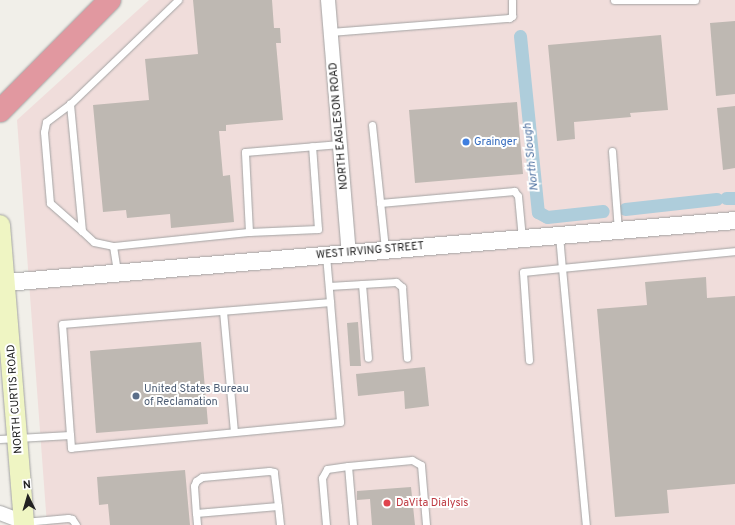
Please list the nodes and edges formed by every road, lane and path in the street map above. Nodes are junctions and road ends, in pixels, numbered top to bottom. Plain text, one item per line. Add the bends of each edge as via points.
1 (110, 0) edge
2 (178, 0) edge
3 (328, 0) edge
4 (512, 0) edge
5 (614, 0) edge
6 (652, 0) edge
7 (695, 0) edge
8 (330, 32) junction
9 (70, 104) junction
10 (0, 111) edge
11 (372, 125) dead end
12 (340, 144) junction
13 (312, 146) junction
14 (612, 151) dead end
15 (380, 203) junction
16 (735, 220) edge
17 (0, 225) edge
18 (618, 230) junction
19 (82, 231) junction
20 (249, 232) junction
21 (559, 235) junction
22 (522, 238) junction
23 (113, 246) junction
24 (385, 250) junction
25 (735, 251) edge
26 (350, 253) junction
27 (326, 255) junction
28 (562, 268) junction
29 (117, 272) junction
30 (6, 282) junction
31 (362, 284) junction
32 (329, 286) junction
33 (330, 302) junction
34 (223, 311) junction
35 (5, 343) edge
36 (368, 358) dead end
37 (407, 358) dead end
38 (529, 360) dead end
39 (234, 432) junction
40 (70, 435) junction
41 (9, 438) edge
42 (348, 466) junction
43 (278, 506) junction
44 (0, 513) edge
45 (196, 514) junction
46 (22, 524) edge
47 (76, 525) edge
48 (197, 525) edge
49 (280, 525) edge
50 (326, 525) edge
51 (353, 525) edge
52 (426, 525) edge
53 (586, 525) edge

1 - 10 highway
2 - 9 lane
3 - 8 street, NORTH EAGLESON ROAD
4 - 8 lane via 512,16 509,18
5 - 6 lane
6 - 7 lane
8 - 12 street, NORTH EAGLESON ROAD
9 - 19 lane
9 - 19 lane via 46,122 44,132 50,203
11 - 15 lane
12 - 13 lane
12 - 26 street, NORTH EAGLESON ROAD
13 - 20 lane via 245,152
13 - 20 lane via 318,229
14 - 18 lane
15 - 22 lane via 514,191 518,196
15 - 24 lane
16 - 18 street, WEST IRVING STREET
17 - 30 main road, NORTH CURTIS ROAD
18 - 21 street, WEST IRVING STREET
19 - 23 lane via 94,242
20 - 23 lane
21 - 22 street, WEST IRVING STREET
21 - 28 lane
22 - 24 street, WEST IRVING STREET
23 - 29 lane
24 - 26 street, WEST IRVING STREET
25 - 28 lane
26 - 27 street, WEST IRVING STREET
27 - 29 street, WEST IRVING STREET
27 - 32 lane
28 - 38 lane via 523,272
28 - 53 lane
29 - 30 street, WEST IRVING STREET
30 - 35 main road, NORTH CURTIS ROAD
31 - 32 lane
31 - 36 lane
31 - 37 lane via 396,282 402,287
32 - 33 lane
33 - 34 lane
33 - 39 lane via 340,422
34 - 39 lane
34 - 40 lane via 62,324
35 - 41 main road, NORTH CURTIS ROAD
39 - 40 lane via 71,448
40 - 41 lane
41 - 46 main road, NORTH CURTIS ROAD
42 - 50 lane via 327,468 322,478
42 - 51 lane
42 - 52 lane via 412,460 421,465
43 - 45 lane
43 - 45 lane via 274,472 202,477 194,486
43 - 49 lane
44 - 46 street
45 - 48 lane
46 - 47 lane via 68,518

